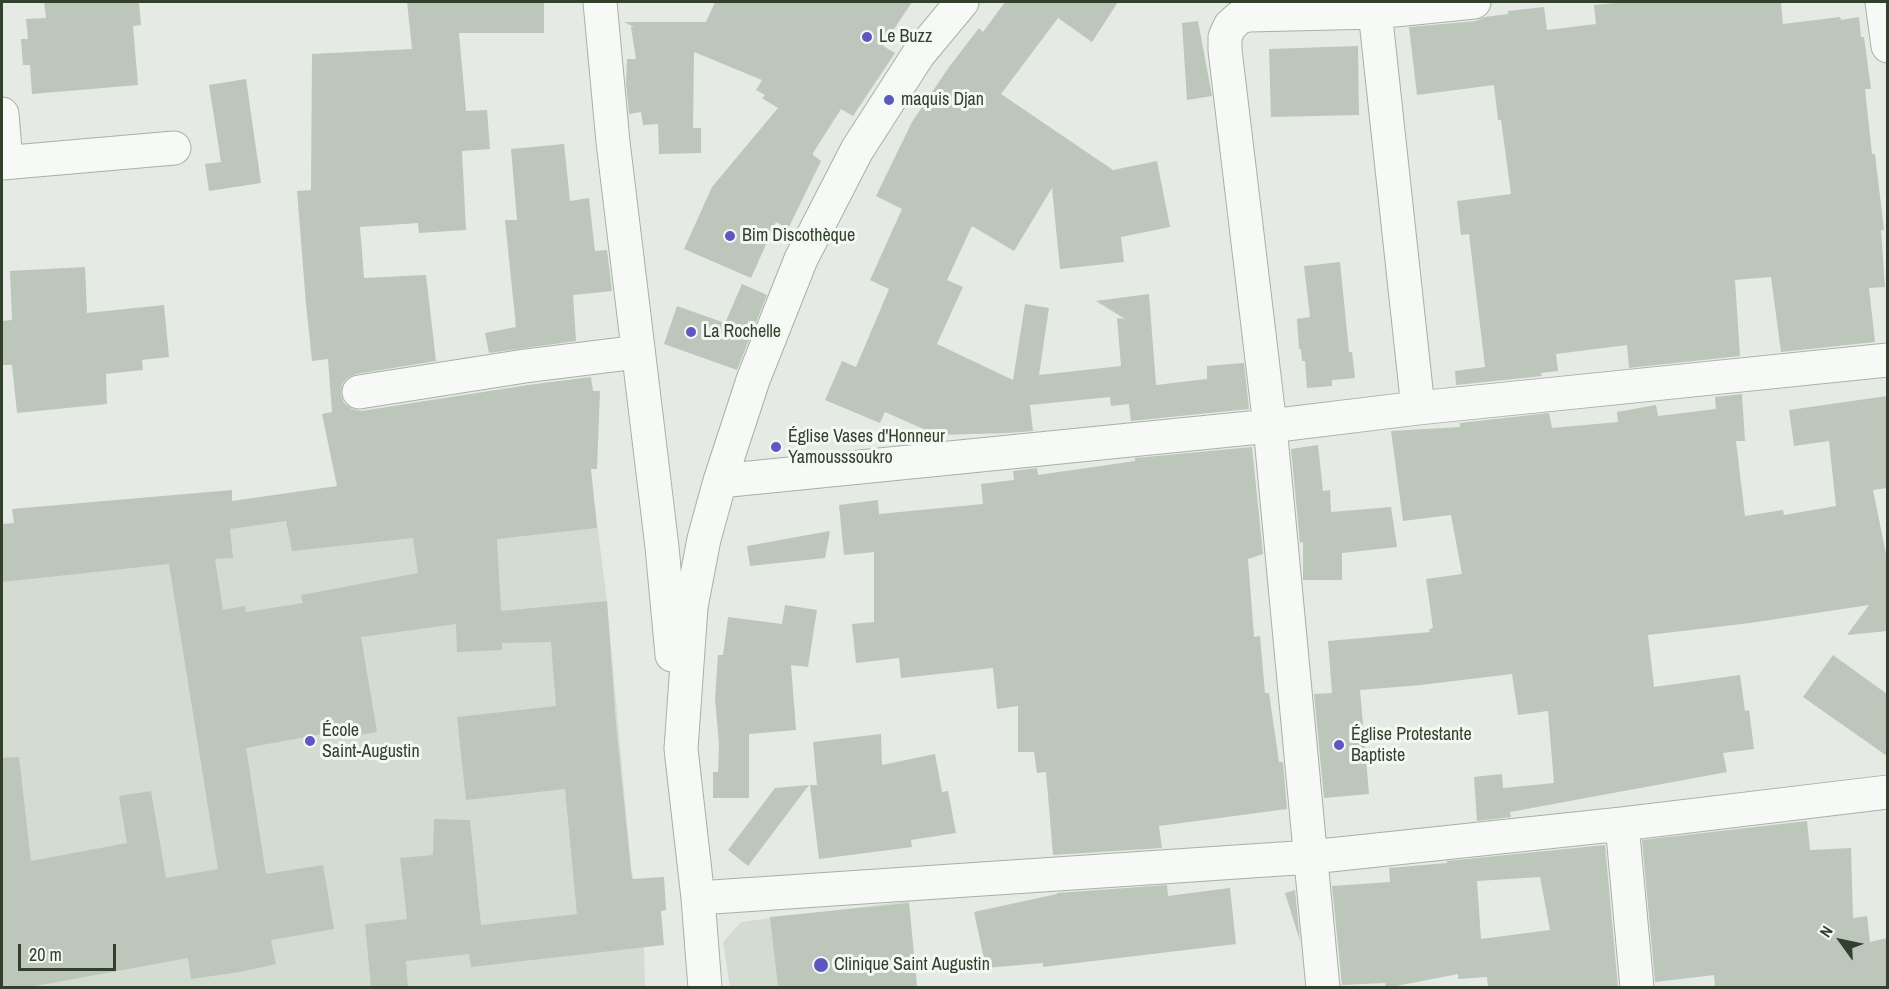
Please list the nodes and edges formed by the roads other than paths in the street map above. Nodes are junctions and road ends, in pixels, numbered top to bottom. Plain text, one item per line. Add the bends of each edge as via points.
1 (600, 2) edge
2 (962, 2) edge
3 (1474, 2) edge
4 (1882, 2) edge
5 (1375, 7) edge
6 (1887, 46) edge
7 (2, 114) edge
8 (174, 148) dead end
9 (4, 163) edge
10 (638, 352) junction
11 (1887, 360) edge
12 (359, 392) dead end
13 (1419, 408) junction
14 (1270, 426) junction
15 (720, 481) junction
16 (681, 749) junction
17 (1887, 792) edge
18 (1622, 824) junction
19 (1311, 857) junction
20 (698, 898) junction
21 (705, 987) edge
22 (1323, 987) edge
23 (1637, 987) edge

1 - 10 street
2 - 15 street via 918,55 857,150 801,259 753,380
3 - 5 street
4 - 6 street
5 - 13 street
5 - 14 street via 1249,15 1230,26 1225,37
7 - 9 street
8 - 9 street
10 - 12 street
10 - 16 street
11 - 13 street
13 - 14 street
14 - 15 street
14 - 19 street
15 - 16 street via 691,607
16 - 20 street
17 - 18 street
18 - 19 street
18 - 23 street
19 - 20 street
19 - 22 street
20 - 21 street

